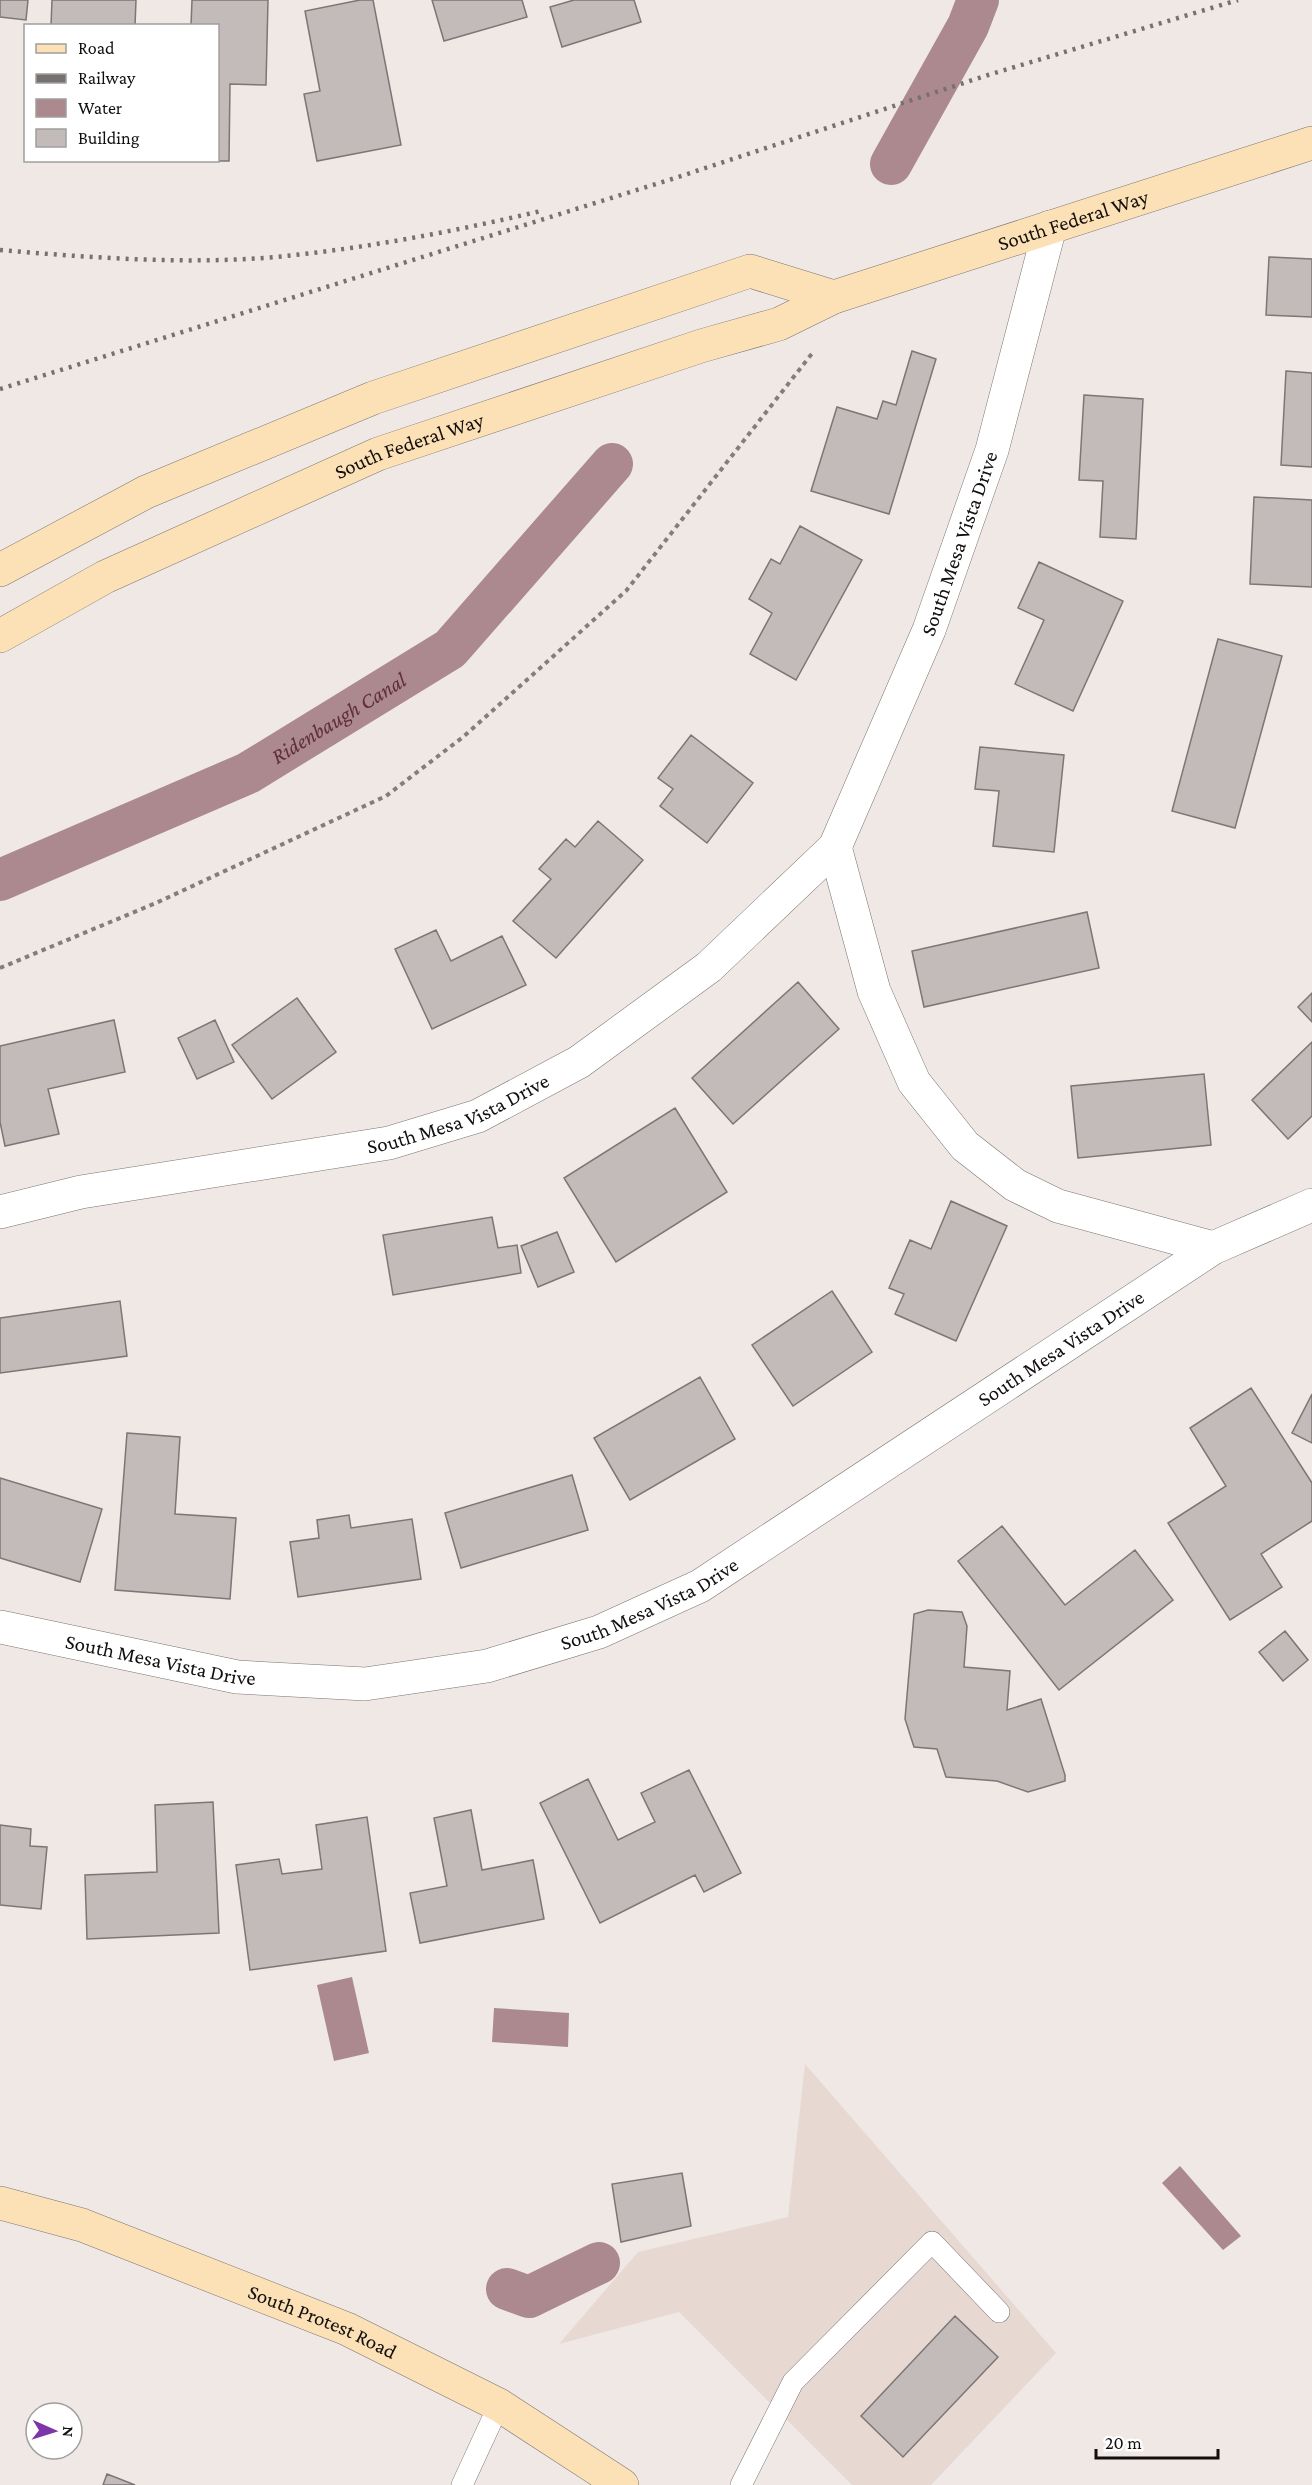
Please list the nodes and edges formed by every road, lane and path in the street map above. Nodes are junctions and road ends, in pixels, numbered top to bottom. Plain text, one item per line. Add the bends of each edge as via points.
1 (1312, 143) edge
2 (1050, 227) junction
3 (834, 297) junction
4 (816, 348) dead end
5 (0, 570) edge
6 (0, 636) edge
7 (835, 847) junction
8 (0, 968) edge
9 (1312, 1205) edge
10 (0, 1212) edge
11 (1213, 1248) junction
12 (0, 1627) edge
13 (0, 2203) edge
14 (999, 2312) dead end
15 (499, 2405) junction
16 (462, 2485) edge
17 (622, 2485) edge
18 (741, 2485) edge

1 - 2 main road, South Federal Way
2 - 3 main road, South Federal Way
2 - 7 street, South Mesa Vista Drive via 992,450 928,630
3 - 5 main road via 750,271 373,398 146,492
3 - 6 main road, South Federal Way via 779,324 701,346 378,454 105,577
4 - 8 path via 626,591 463,737 386,796 156,903
7 - 10 street, South Mesa Vista Drive via 709,967 579,1062 478,1116 389,1143 81,1192
7 - 11 street via 874,991 914,1082 964,1146 1015,1185 1058,1206
9 - 11 street, South Mesa Vista Drive
11 - 12 street, South Mesa Vista Drive via 700,1586 600,1632 487,1666 365,1684 237,1677
13 - 15 main road, South Protest Road via 82,2225 347,2329
14 - 18 lane via 932,2242 793,2382
15 - 16 lane
15 - 17 main road, South Protest Road

